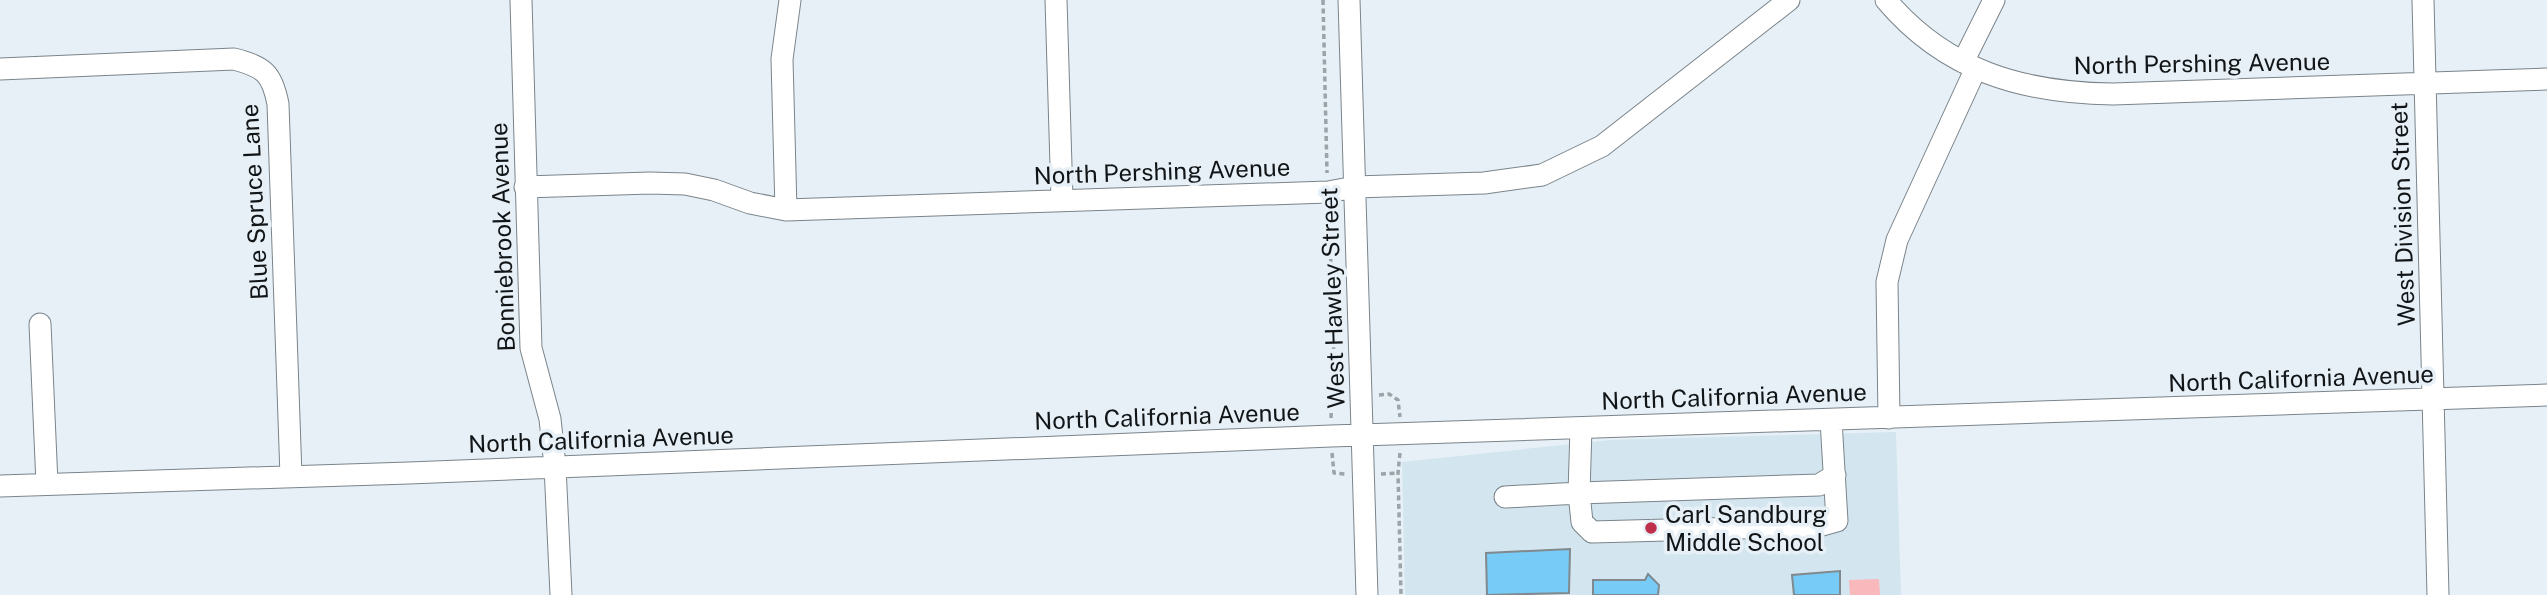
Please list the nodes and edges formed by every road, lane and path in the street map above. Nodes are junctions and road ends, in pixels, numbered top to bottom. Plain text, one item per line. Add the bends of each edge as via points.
1 (521, 0) edge
2 (790, 0) edge
3 (1056, 0) edge
4 (1349, 0) edge
5 (1789, 0) edge
6 (1886, 0) edge
7 (1994, 0) edge
8 (2423, 0) edge
9 (1969, 65) junction
10 (0, 69) edge
11 (2547, 79) edge
12 (2425, 84) junction
13 (525, 187) junction
14 (1355, 187) junction
15 (1062, 199) junction
16 (786, 209) junction
17 (40, 324) dead end
18 (1389, 394) dead end
19 (1332, 395) dead end
20 (2547, 395) edge
21 (2433, 400) junction
22 (1399, 410) dead end
23 (1330, 411) dead end
24 (1889, 418) junction
25 (1831, 420) junction
26 (1581, 428) junction
27 (1363, 435) junction
28 (1400, 463) dead end
29 (555, 466) junction
30 (1332, 466) dead end
31 (1398, 473) junction
32 (1339, 474) dead end
33 (1390, 474) dead end
34 (1835, 475) junction
35 (291, 476) junction
36 (47, 484) junction
37 (0, 485) edge
38 (1579, 493) junction
39 (1504, 497) dead end
40 (561, 595) edge
41 (1367, 595) edge
42 (1401, 595) edge
43 (2438, 595) edge

1 - 13 street, Bonniebrook Avenue
2 - 16 street via 782,59
3 - 15 street
4 - 14 street, West Hawley Street
5 - 14 street, North Pershing Avenue via 1602,146 1542,174 1484,183
6 - 9 street, North Pershing Avenue via 1932,43
7 - 9 street
8 - 12 street, West Division Street
9 - 12 street, North Pershing Avenue via 2003,80 2070,94
9 - 24 street via 1897,240 1887,282
10 - 35 street, Blue Spruce Lane via 234,59 258,65 274,84
11 - 12 street, North Pershing Avenue
12 - 21 street, West Division Street
13 - 16 street, North Pershing Avenue via 685,184
13 - 29 street, Bonniebrook Avenue via 531,348 545,394
14 - 15 street, North Pershing Avenue via 1328,192
14 - 27 street, West Hawley Street
15 - 16 street, North Pershing Avenue
17 - 36 street
18 - 22 path via 1398,400
19 - 23 path
20 - 21 street, North California Avenue
21 - 24 street, North California Avenue
21 - 43 street, West Division Street
24 - 25 street, North California Avenue
25 - 26 street, North California Avenue
25 - 34 street
26 - 27 street, North California Avenue
26 - 38 street
27 - 29 street, North California Avenue
27 - 41 street, West Hawley Street
28 - 31 path
29 - 35 street, North California Avenue
29 - 40 street, Bonniebrook Avenue
30 - 32 path
31 - 33 path
31 - 42 path
34 - 38 street via 1819,485
34 - 38 street via 1837,521 1819,526 1592,532 1582,522
35 - 36 street, North California Avenue
36 - 37 street, North California Avenue
38 - 39 street

